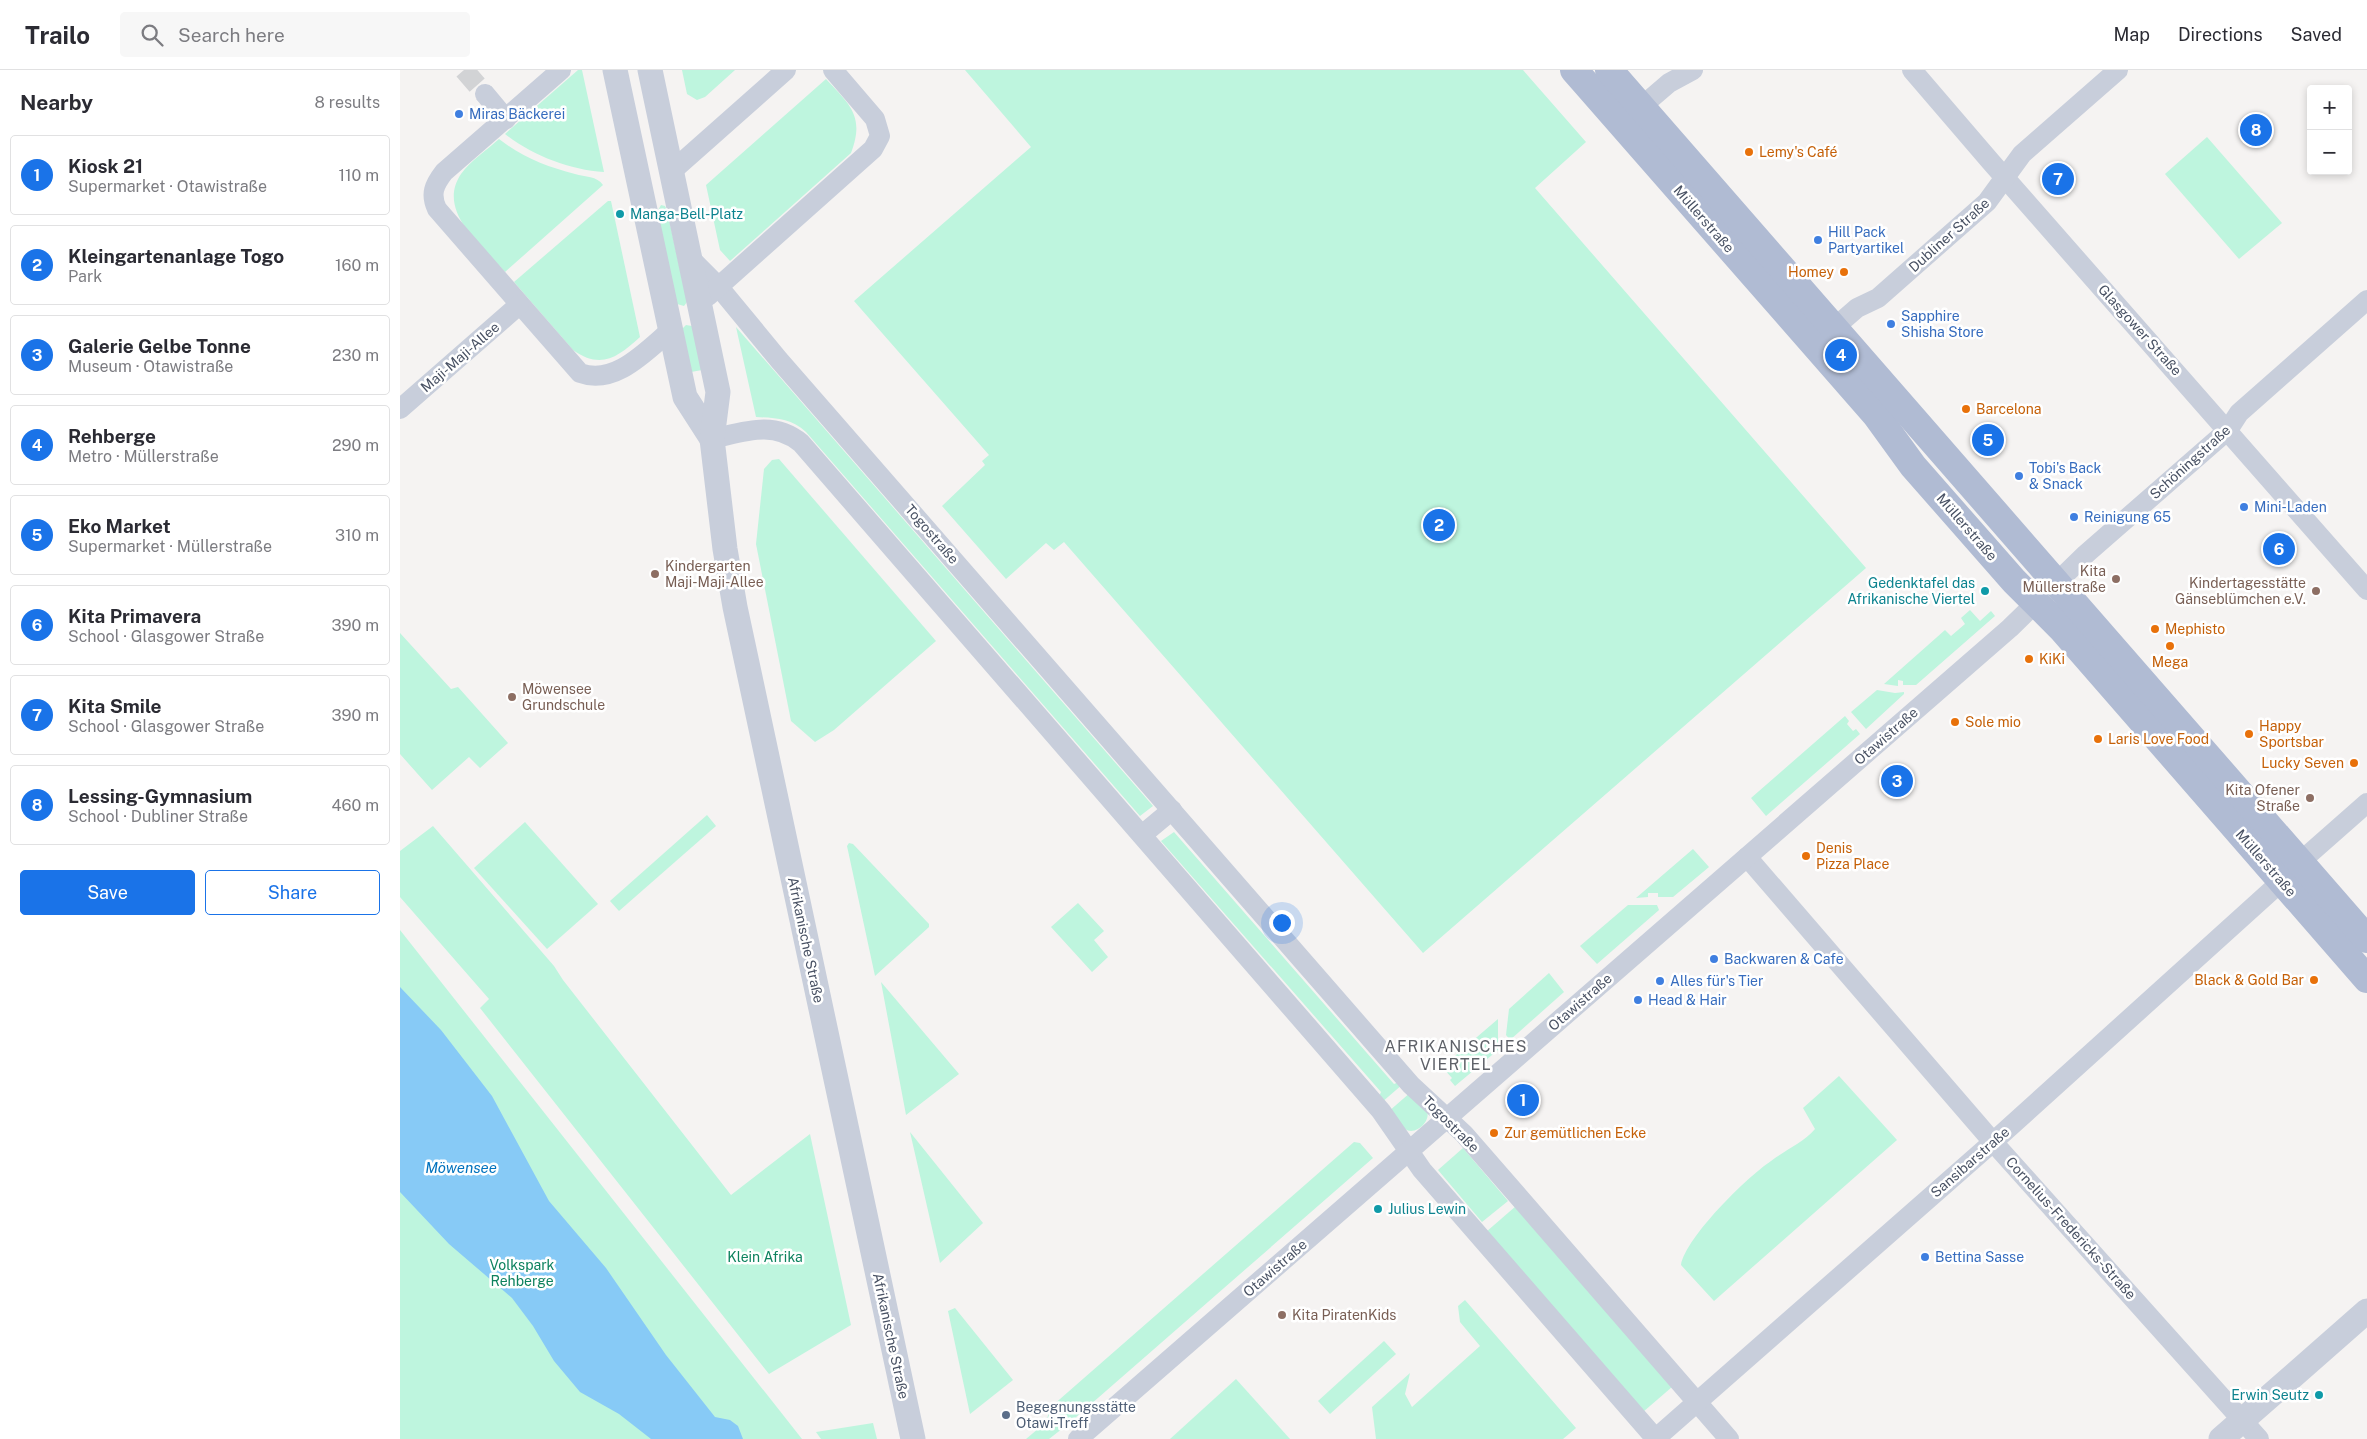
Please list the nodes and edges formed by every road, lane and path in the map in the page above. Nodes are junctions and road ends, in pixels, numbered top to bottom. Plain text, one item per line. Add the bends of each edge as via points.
1 (615, 70) edge
2 (650, 70) edge
3 (786, 70) edge
4 (833, 70) edge
5 (1574, 70) edge
6 (1609, 70) edge
7 (1693, 70) edge
8 (1912, 70) edge
9 (2118, 70) edge
10 (548, 74) edge
11 (485, 94) tunnel mouth
12 (1641, 107) junction
13 (506, 119) junction
14 (671, 172) junction
15 (2005, 178) junction
16 (642, 196) junction
17 (691, 259) junction
18 (718, 286) junction
19 (2367, 300) edge
20 (700, 304) junction
21 (520, 305) junction
22 (1834, 328) junction
23 (670, 330) junction
24 (400, 408) edge
25 (2228, 430) junction
26 (712, 439) junction
27 (2056, 583) junction
28 (2367, 590) edge
29 (2036, 602) junction
30 (2367, 803) edge
31 (1172, 810) junction
32 (1142, 835) junction
33 (1747, 856) junction
34 (2291, 871) junction
35 (2367, 939) edge
36 (2367, 979) edge
37 (1447, 1117) junction
38 (1993, 1142) junction
39 (1409, 1151) junction
40 (2367, 1311) edge
41 (1697, 1402) junction
42 (2242, 1420) junction
43 (913, 1439) edge
44 (1078, 1439) edge
45 (1656, 1439) edge
46 (1729, 1439) edge
47 (2221, 1439) edge
48 (2259, 1439) edge

1 - 16 street, Afrikanische Straße
2 - 14 street, Afrikanische Straße
3 - 14 street
4 - 18 street via 875,119 880,136 873,149
5 - 29 main road, Müllerstraße via 1876,414 1913,466
6 - 12 main road, Müllerstraße
7 - 12 street via 1669,83
8 - 15 street, Glasgower Straße
9 - 15 street, Dubliner Straße via 2022,154
10 - 13 street
11 - 13 street
12 - 22 main road, Müllerstraße
13 - 21 street via 444,172 433,190 433,200 437,209
14 - 16 street
14 - 17 street, Afrikanische Straße
15 - 22 street, Dubliner Straße via 1987,202 1886,292 1857,308
15 - 25 street, Glasgower Straße
16 - 23 street, Afrikanische Straße
17 - 18 street, Togostraße
17 - 20 street, Afrikanische Straße
18 - 20 street
18 - 31 street, Togostraße via 778,360
19 - 25 street, Schöningstraße via 2239,413
20 - 23 street
20 - 26 street, Afrikanische Straße via 718,392
21 - 23 street via 580,373 589,377 617,371
21 - 24 street, Maji-Maji-Allee
22 - 27 main road, Müllerstraße
23 - 26 street, Afrikanische Straße via 684,397
25 - 27 street, Schöningstraße
25 - 28 street, Glasgower Straße
26 - 32 street via 765,429 789,433 801,443
26 - 43 street, Afrikanische Straße via 735,607
27 - 29 street, Schöningstraße
27 - 34 main road, Müllerstraße
29 - 33 street, Otawistraße
29 - 34 main road, Müllerstraße
30 - 34 street, Sansibarstraße
31 - 32 street
31 - 37 street, Togostraße via 1411,1085
32 - 39 street via 1381,1111
33 - 37 street, Otawistraße
33 - 38 street, Cornelius-Fredericks-Straße
34 - 35 main road, Müllerstraße
34 - 36 main road, Müllerstraße
34 - 38 street, Sansibarstraße
37 - 39 street, Otawistraße
37 - 41 street, Togostraße
38 - 41 street, Sansibarstraße
38 - 42 street, Cornelius-Fredericks-Straße
39 - 44 street, Otawistraße
39 - 45 street via 1422,1170
40 - 42 street
41 - 45 street, Sansibarstraße
41 - 46 street, Togostraße
42 - 47 street
42 - 48 street, Cornelius-Fredericks-Straße

